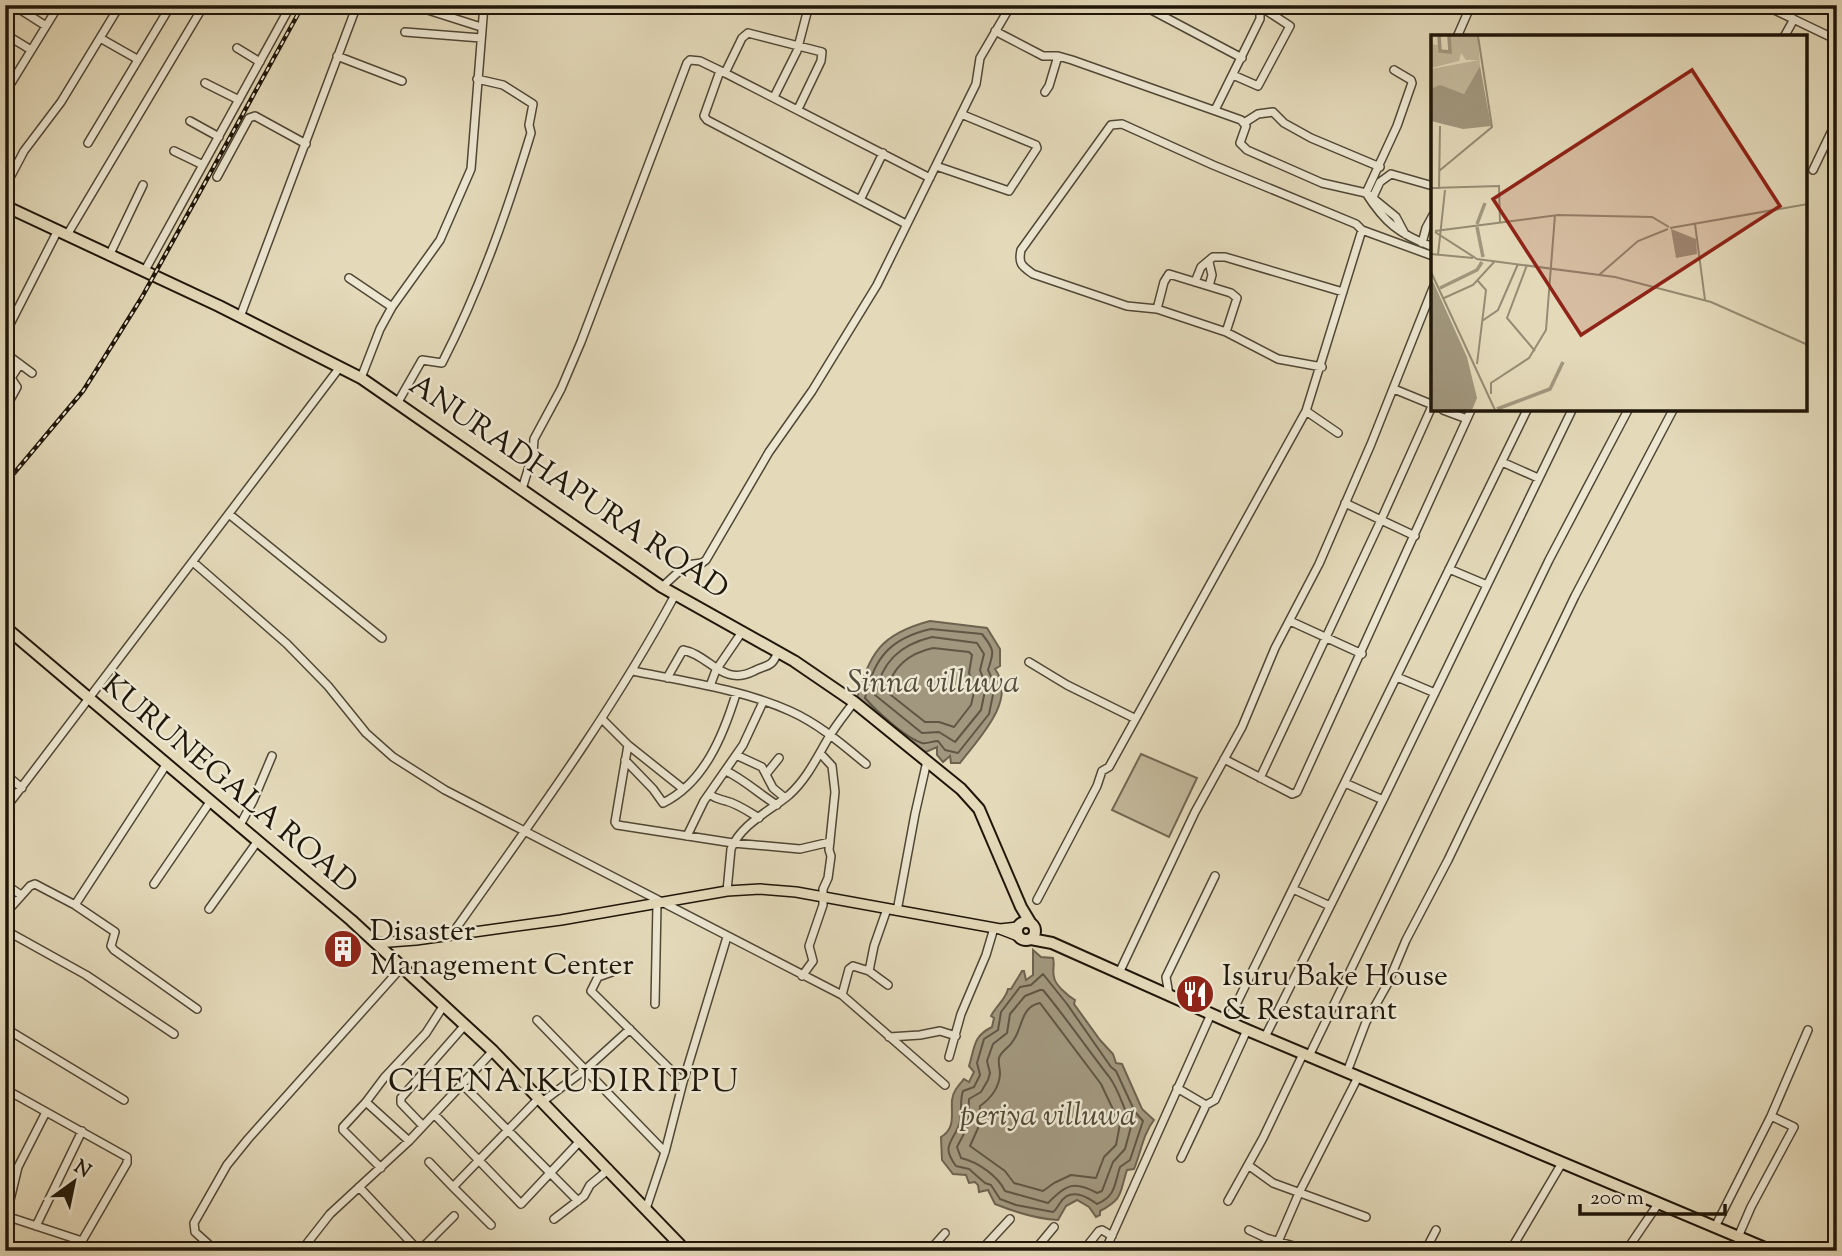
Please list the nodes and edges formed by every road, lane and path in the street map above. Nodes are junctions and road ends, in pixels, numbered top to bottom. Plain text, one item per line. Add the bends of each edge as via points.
1 (13, 5) edge
2 (59, 5) edge
3 (120, 5) edge
4 (171, 5) edge
5 (204, 5) edge
6 (291, 5) edge
7 (357, 5) edge
8 (412, 5) edge
9 (484, 5) edge
10 (809, 5) edge
11 (1011, 5) edge
12 (1142, 5) edge
13 (1471, 5) edge
14 (1764, 5) edge
15 (1257, 8) edge
16 (1794, 19) junction
17 (46, 26) junction
18 (481, 27) junction
19 (995, 31) junction
20 (405, 32) dead end
21 (5, 34) edge
22 (1458, 35) edge
23 (1785, 35) edge
24 (100, 38) junction
25 (481, 38) junction
26 (1837, 40) edge
27 (799, 45) junction
28 (237, 48) dead end
29 (31, 50) junction
30 (337, 56) junction
31 (1058, 56) junction
32 (1242, 58) junction
33 (137, 59) junction
34 (260, 62) junction
35 (1394, 70) dead end
36 (722, 72) junction
37 (1233, 75) junction
38 (477, 79) junction
39 (402, 81) dead end
40 (205, 83) dead end
41 (6, 89) edge
42 (1045, 92) dead end
43 (774, 97) junction
44 (239, 100) junction
45 (798, 109) junction
46 (1214, 110) junction
47 (961, 114) junction
48 (1837, 120) edge
49 (190, 121) dead end
50 (1244, 123) junction
51 (219, 137) junction
52 (88, 143) dead end
53 (306, 144) junction
54 (174, 151) dead end
55 (883, 153) junction
56 (204, 165) junction
57 (936, 166) junction
58 (1380, 167) junction
59 (1813, 170) dead end
60 (217, 177) dead end
61 (930, 178) junction
62 (144, 185) dead end
63 (1431, 185) edge
64 (5, 187) edge
65 (1369, 195) junction
66 (860, 200) junction
67 (5, 206) edge
68 (1431, 219) edge
69 (906, 224) junction
70 (1362, 230) junction
71 (63, 233) junction
72 (1422, 243) junction
73 (1431, 246) edge
74 (1431, 255) edge
75 (109, 256) junction
76 (1209, 262) junction
77 (144, 272) junction
78 (349, 278) dead end
79 (1195, 282) junction
80 (1209, 286) junction
81 (1343, 292) junction
82 (1431, 293) edge
83 (393, 307) junction
84 (1157, 309) junction
85 (240, 317) junction
86 (1226, 332) junction
87 (5, 334) edge
88 (5, 353) edge
89 (20, 364) junction
90 (340, 367) junction
91 (1322, 367) junction
92 (32, 373) dead end
93 (360, 378) junction
94 (1394, 389) junction
95 (398, 402) junction
96 (1431, 405) edge
97 (1431, 407) edge
98 (5, 409) edge
99 (1306, 411) junction
100 (1446, 411) edge
101 (1471, 411) edge
102 (1527, 411) edge
103 (1572, 411) edge
104 (1627, 411) edge
105 (1671, 411) edge
106 (1467, 419) junction
107 (1338, 433) dead end
108 (1502, 462) junction
109 (1538, 478) junction
110 (522, 488) junction
111 (1345, 503) junction
112 (229, 514) junction
113 (1381, 520) junction
114 (1415, 536) junction
115 (193, 562) junction
116 (1449, 569) junction
117 (1487, 585) junction
118 (662, 587) junction
119 (676, 595) junction
120 (1290, 621) junction
121 (5, 626) edge
122 (742, 632) junction
123 (16, 635) junction
124 (382, 638) dead end
125 (1325, 638) junction
126 (5, 646) edge
127 (778, 652) junction
128 (1362, 654) junction
129 (1029, 662) dead end
130 (716, 670) junction
131 (633, 671) junction
132 (1397, 677) junction
133 (667, 678) junction
134 (710, 686) junction
135 (1435, 693) junction
136 (736, 694) junction
137 (90, 699) junction
138 (763, 702) junction
139 (854, 702) junction
140 (1134, 718) junction
141 (602, 719) junction
142 (830, 734) junction
143 (628, 745) junction
144 (820, 752) junction
145 (736, 755) junction
146 (272, 756) dead end
147 (779, 758) dead end
148 (1224, 759) junction
149 (625, 760) junction
150 (927, 761) junction
151 (866, 764) dead end
152 (166, 765) junction
153 (726, 771) junction
154 (767, 773) junction
155 (5, 774) edge
156 (1260, 778) junction
157 (1345, 783) junction
158 (22, 788) junction
159 (682, 788) junction
160 (709, 794) junction
161 (785, 798) junction
162 (1383, 800) junction
163 (210, 802) junction
164 (778, 804) junction
165 (5, 809) edge
166 (759, 818) junction
167 (239, 827) junction
168 (525, 830) junction
169 (687, 836) junction
170 (257, 842) junction
171 (830, 842) junction
172 (733, 843) junction
173 (1215, 876) dead end
174 (5, 884) edge
175 (154, 884) dead end
176 (1293, 889) junction
177 (727, 891) junction
178 (21, 895) junction
179 (824, 897) junction
180 (1037, 900) dead end
181 (661, 904) junction
182 (75, 905) junction
183 (1330, 906) junction
184 (209, 909) dead end
185 (892, 910) junction
186 (5, 914) edge
187 (997, 928) junction
188 (1025, 929) junction
189 (5, 930) edge
190 (457, 934) junction
191 (727, 937) junction
192 (416, 940) junction
193 (376, 943) junction
194 (386, 952) junction
195 (402, 967) junction
196 (869, 971) junction
197 (612, 972) dead end
198 (1119, 973) junction
199 (802, 976) junction
200 (888, 985) dead end
201 (842, 995) junction
202 (1169, 995) junction
203 (655, 1004) dead end
204 (444, 1005) junction
205 (197, 1009) dead end
206 (1211, 1014) junction
207 (537, 1020) dead end
208 (1228, 1021) junction
209 (465, 1025) junction
210 (5, 1028) edge
211 (630, 1029) junction
212 (1247, 1030) junction
213 (1808, 1030) dead end
214 (174, 1034) dead end
215 (956, 1036) junction
216 (889, 1037) junction
217 (1265, 1037) junction
218 (493, 1052) junction
219 (1306, 1055) junction
220 (949, 1057) dead end
221 (586, 1069) junction
222 (1347, 1072) junction
223 (1358, 1077) junction
224 (683, 1082) junction
225 (462, 1084) junction
226 (945, 1085) dead end
227 (1177, 1088) junction
228 (5, 1089) edge
229 (124, 1100) dead end
230 (540, 1100) junction
231 (366, 1102) junction
232 (1206, 1105) junction
233 (46, 1112) junction
234 (434, 1114) junction
235 (1771, 1116) junction
236 (423, 1126) junction
237 (509, 1130) junction
238 (82, 1131) junction
239 (581, 1140) junction
240 (409, 1141) junction
241 (665, 1152) junction
242 (1181, 1158) dead end
243 (478, 1161) junction
244 (429, 1162) dead end
245 (1562, 1163) junction
246 (1248, 1165) junction
247 (381, 1168) junction
248 (608, 1170) junction
249 (549, 1174) junction
250 (453, 1187) junction
251 (359, 1188) junction
252 (1299, 1194) junction
253 (8, 1199) edge
254 (578, 1201) junction
255 (1228, 1201) dead end
256 (1658, 1204) junction
257 (646, 1209) junction
258 (454, 1216) dead end
259 (1366, 1217) dead end
260 (554, 1219) dead end
261 (1010, 1219) dead end
262 (491, 1225) dead end
263 (36, 1226) junction
264 (1054, 1227) dead end
265 (1715, 1227) junction
266 (1250, 1230) dead end
267 (1436, 1230) dead end
268 (945, 1233) dead end
269 (1112, 1236) junction
270 (1738, 1237) junction
271 (1278, 1242) junction
272 (680, 1249) edge
273 (984, 1250) edge
274 (216, 1251) edge
275 (301, 1251) edge
276 (419, 1251) edge
277 (656, 1251) edge
278 (666, 1251) edge
279 (929, 1251) edge
280 (1034, 1251) edge
281 (1083, 1251) edge
282 (1105, 1251) edge
283 (1275, 1251) edge
284 (1311, 1251) edge
285 (1424, 1251) edge
286 (1510, 1251) edge
287 (1626, 1251) edge
288 (1772, 1251) edge

1 - 17 street
2 - 17 street
3 - 24 street
4 - 33 street
5 - 71 street
6 - 34 street
7 - 30 street
8 - 18 street
9 - 18 street
10 - 27 street
11 - 19 street
12 - 32 street
13 - 22 street
14 - 16 street
15 - 32 street via 1260,19
15 - 37 street via 1290,26 1258,86
16 - 23 street
16 - 26 street
17 - 29 street
18 - 25 street
19 - 31 street via 1043,56
19 - 47 street via 980,58 979,78
20 - 25 street
21 - 29 street
24 - 33 street
24 - 64 street
25 - 38 street
27 - 36 street via 745,34
27 - 43 street
27 - 45 street via 823,56
28 - 34 street
29 - 41 street
30 - 39 street
30 - 53 street
31 - 42 street
31 - 46 street
32 - 37 street
33 - 52 street
34 - 44 street
35 - 58 street via 1412,83
36 - 43 street
36 - 66 street via 704,116 707,120
36 - 110 street via 700,61 687,63 581,342 534,439
37 - 46 street
38 - 83 street via 471,169 440,240
38 - 95 street via 503,85 533,104 531,133 487,264 455,338 442,363 422,360
40 - 44 street
43 - 45 street
44 - 51 street
45 - 55 street
46 - 50 street
47 - 57 street
47 - 57 street via 1037,148 1009,191
48 - 59 street
49 - 51 street
50 - 58 street via 1273,112 1311,138
50 - 65 street via 1240,143 1247,150 1322,183
51 - 56 street
53 - 60 street via 249,118
53 - 85 street
54 - 56 street
55 - 61 street
55 - 66 street
56 - 77 street
57 - 61 street
58 - 65 street
61 - 69 street
62 - 75 street
63 - 65 street via 1391,174
65 - 72 street via 1384,220
66 - 69 street
67 - 71 highway, ANURADHAPURA ROAD
68 - 72 street
69 - 118 street via 877,285 769,452 706,560 686,565
70 - 74 street
70 - 81 street
70 - 84 street via 1356,223 1122,124 1111,125 1021,250 1019,261 1033,274 1127,306
71 - 75 highway, ANURADHAPURA ROAD
71 - 87 street
72 - 73 street
75 - 77 highway, ANURADHAPURA ROAD
76 - 79 street via 1201,267
76 - 80 street
76 - 81 street via 1213,257 1225,257
77 - 85 highway, ANURADHAPURA ROAD
78 - 83 street
79 - 80 street
79 - 84 street via 1169,274
80 - 86 street via 1237,299
81 - 91 street
82 - 94 street
83 - 93 street
84 - 86 street
85 - 90 highway, ANURADHAPURA ROAD
86 - 91 street via 1269,356
88 - 89 street
89 - 92 street
89 - 98 street via 10,378 18,387
90 - 93 highway, ANURADHAPURA ROAD
90 - 112 street
91 - 99 street
93 - 95 highway, ANURADHAPURA ROAD
94 - 96 street
94 - 111 street
95 - 110 highway, ANURADHAPURA ROAD
97 - 113 street
99 - 107 street
99 - 140 street
100 - 106 street
101 - 106 street
102 - 108 street
103 - 109 street
104 - 219 street via 1549,560
105 - 222 street via 1406,940
106 - 114 street
108 - 109 street
108 - 116 street
109 - 117 street
110 - 118 highway, ANURADHAPURA ROAD
111 - 113 street
111 - 120 street
112 - 115 street
112 - 124 street
113 - 114 street
113 - 125 street
114 - 128 street
115 - 137 street
115 - 168 street via 287,645 393,757 445,790
116 - 117 street
116 - 132 street
117 - 135 street
118 - 119 highway, ANURADHAPURA ROAD
119 - 122 highway, ANURADHAPURA ROAD
119 - 131 street
120 - 125 street
120 - 148 street
121 - 123 highway, KURUNEGALA ROAD
122 - 127 highway, ANURADHAPURA ROAD
122 - 130 street
123 - 126 street
123 - 137 highway, KURUNEGALA ROAD
125 - 128 street
125 - 156 street
127 - 130 street via 770,665 747,676
127 - 139 highway, ANURADHAPURA ROAD
128 - 156 street via 1297,792 1292,794
129 - 140 street
130 - 133 street via 683,650
130 - 134 street
131 - 133 street
131 - 141 street
132 - 135 street
132 - 157 street
133 - 134 street
134 - 136 street
135 - 162 street
136 - 138 street
136 - 159 street via 714,748 691,785
137 - 152 highway, KURUNEGALA ROAD
137 - 158 street
138 - 142 street
138 - 145 street
139 - 142 street
139 - 150 highway, ANURADHAPURA ROAD
140 - 180 street
141 - 143 street
141 - 168 street
142 - 144 street
142 - 151 street
143 - 149 street
143 - 159 street
144 - 161 street via 810,771
144 - 171 street via 832,766 835,798
145 - 153 street
145 - 154 street via 762,766
146 - 167 street
147 - 154 street
148 - 156 street
148 - 198 street
149 - 159 street via 663,803
149 - 169 street via 617,825
150 - 185 street
150 - 188 highway, ANURADHAPURA ROAD via 979,809 1021,907
152 - 163 highway, KURUNEGALA ROAD
152 - 182 street
153 - 160 street
153 - 164 street
154 - 161 street
155 - 158 street
157 - 162 street
157 - 176 street
158 - 165 street
160 - 166 street
160 - 169 street
161 - 164 street
162 - 183 street
163 - 167 highway, KURUNEGALA ROAD
163 - 175 street
164 - 166 street
166 - 172 street
167 - 170 highway, KURUNEGALA ROAD
168 - 181 street
168 - 190 street via 457,927
169 - 172 street
170 - 184 street
170 - 193 highway, KURUNEGALA ROAD
171 - 172 street via 800,849
171 - 179 street
172 - 177 street
173 - 202 street via 1166,977
174 - 178 street
176 - 183 street
176 - 208 street
177 - 179 main road via 769,888
177 - 181 main road
178 - 182 street via 35,884
178 - 186 street
179 - 185 main road
179 - 199 street via 809,946 813,961
181 - 190 main road
181 - 191 street
181 - 203 street
182 - 205 street via 115,932 114,950
183 - 217 street
185 - 187 main road
185 - 196 street via 874,946
187 - 188 main road
187 - 215 street
188 - 198 highway
189 - 214 street via 86,975
190 - 192 main road
191 - 199 street
191 - 224 street
192 - 193 main road
192 - 194 main road
193 - 194 highway, KURUNEGALA ROAD
194 - 195 highway, KURUNEGALA ROAD
195 - 204 highway, KURUNEGALA ROAD
195 - 274 street via 227,1165 194,1223 195,1232
196 - 200 street
196 - 201 street via 849,969
197 - 211 street via 598,977 591,991
198 - 202 highway
199 - 201 street
201 - 216 street
202 - 206 highway
204 - 209 highway, KURUNEGALA ROAD
204 - 231 street via 426,1033
206 - 208 highway
206 - 227 street
207 - 221 street
208 - 212 highway
209 - 218 highway, KURUNEGALA ROAD
209 - 236 street via 401,1098
210 - 229 street
211 - 221 street
211 - 224 street
212 - 217 highway
212 - 232 street via 1215,1100
213 - 235 street
215 - 216 street via 940,1031
215 - 220 street
216 - 226 street
217 - 219 highway
218 - 225 street
218 - 230 highway, KURUNEGALA ROAD
219 - 222 highway
219 - 246 street
221 - 230 street
221 - 241 street
222 - 223 highway
223 - 245 highway
223 - 252 street
224 - 241 street
225 - 234 street
225 - 237 street
227 - 232 street
227 - 269 street
228 - 233 street
230 - 237 street
230 - 239 highway, KURUNEGALA ROAD
231 - 240 street
231 - 247 street via 343,1130
232 - 242 street
233 - 238 street
233 - 253 street via 18,1167
234 - 236 street
234 - 243 street
235 - 265 street
235 - 270 street via 1794,1127
236 - 240 street
237 - 243 street
237 - 249 street
238 - 263 street
238 - 263 street via 127,1157 127,1163 82,1241
239 - 248 highway, KURUNEGALA ROAD
239 - 249 street
240 - 247 street
241 - 257 street
243 - 249 street via 521,1204
243 - 250 street
244 - 250 street
245 - 256 highway
245 - 286 street
246 - 252 street
246 - 255 street
247 - 251 street
248 - 254 street
248 - 257 highway, KURUNEGALA ROAD
249 - 254 street
250 - 262 street
251 - 275 street via 330,1214
251 - 276 street
252 - 259 street
252 - 271 street
253 - 263 street via 9,1217
254 - 260 street
256 - 265 highway
256 - 287 street
257 - 272 highway, KURUNEGALA ROAD
258 - 276 street
261 - 273 street
264 - 280 street
265 - 270 highway
266 - 271 street
267 - 285 street
268 - 279 street
269 - 281 street via 1099,1231
269 - 282 street
270 - 288 highway
271 - 283 street
271 - 284 street
277 - 278 street via 661,1247

